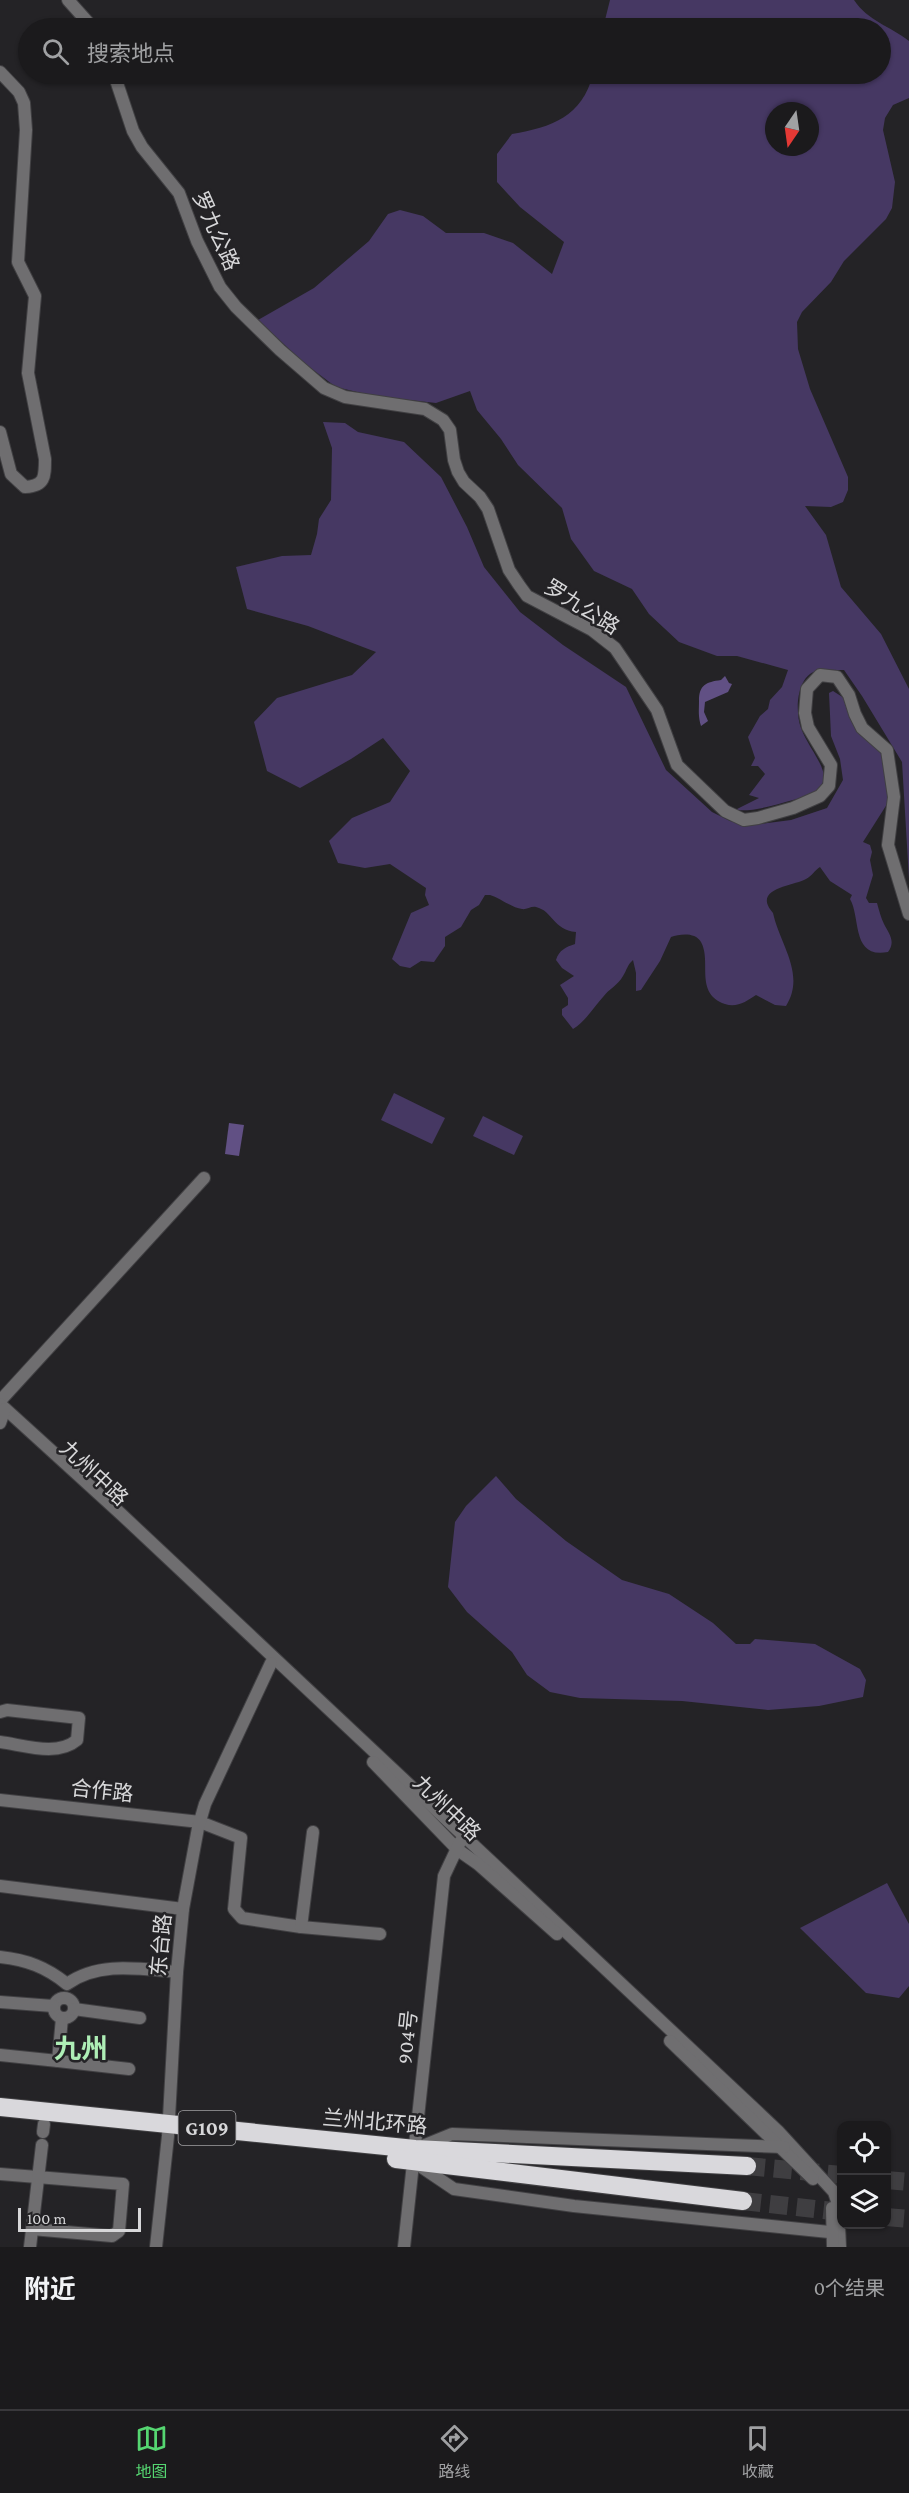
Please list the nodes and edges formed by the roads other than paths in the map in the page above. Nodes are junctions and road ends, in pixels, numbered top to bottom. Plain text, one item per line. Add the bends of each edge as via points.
1 (68, 0) edge
2 (84, 18) edge
3 (0, 72) edge
4 (117, 84) edge
5 (0, 432) edge
6 (909, 914) edge
7 (204, 1178) dead end
8 (1, 1411) edge
9 (271, 1663) junction
10 (0, 1712) edge
11 (0, 1742) edge
12 (0, 1800) edge
13 (200, 1821) junction
14 (313, 1832) dead end
15 (465, 1838) junction
16 (461, 1852) junction
17 (0, 1886) edge
18 (183, 1909) junction
19 (301, 1928) junction
20 (380, 1934) dead end
21 (0, 1957) edge
22 (177, 1972) junction
23 (67, 1984) junction
24 (65, 1997) junction
25 (0, 2002) edge
26 (53, 2006) junction
27 (74, 2009) junction
28 (62, 2018) junction
29 (140, 2018) dead end
30 (0, 2055) edge
31 (58, 2061) junction
32 (129, 2069) dead end
33 (0, 2107) edge
34 (0, 2119) edge
35 (169, 2130) junction
36 (42, 2145) dead end
37 (786, 2146) junction
38 (419, 2156) junction
39 (747, 2166) tunnel mouth
40 (0, 2174) edge
41 (38, 2178) junction
42 (743, 2201) tunnel mouth
43 (32, 2229) junction
44 (836, 2232) junction
45 (30, 2247) edge
46 (156, 2247) edge
47 (404, 2247) edge
48 (412, 2247) edge
49 (833, 2247) edge
50 (840, 2247) edge

1 - 2 street
3 - 5 street via 24,103 26,130 18,262 35,296 28,373 45,459 42,481 25,487 11,474
4 - 6 street, 罗九公路 via 133,131 179,193 197,241 220,287 236,307 324,388 345,397 425,409 443,420 450,430 458,472 488,509 509,570 519,585 528,596 592,630 615,648 657,710 677,765 711,800 744,820 793,808 820,796 829,786 831,765 808,728 807,689 820,675 837,677 862,728 887,750 894,797 888,845
7 - 8 street
8 - 9 street, 九州中路
8 - 15 street via 121,1514
9 - 13 street, 东台路
9 - 16 street, 九州中路
10 - 11 street via 79,1718 77,1740 60,1750
12 - 13 street, 合作路
13 - 18 street, 东台路
13 - 19 street, 合作路 via 241,1838 234,1909 242,1918
14 - 19 street
15 - 16 street, 904号
15 - 37 street
16 - 37 street, 九州中路 via 575,1950
16 - 38 street, 904号 via 444,1876
17 - 18 street
18 - 22 street, 东台路
19 - 20 street
21 - 23 street via 23,1959
22 - 23 street via 117,1967 78,1976
22 - 35 street, 东台路
23 - 24 street
24 - 26 street
24 - 27 street
25 - 26 street
26 - 28 street via 55,2014
27 - 28 street via 70,2016
27 - 29 street
28 - 31 street
30 - 31 street
31 - 32 street
33 - 35 highway, 兰州北环路 / G109
34 - 35 highway, 兰州北环路 / G109 via 44,2128
35 - 38 highway, 兰州北环路 / G109
35 - 46 street, 东台路
36 - 41 street
37 - 38 street via 452,2134
37 - 44 street, 九州中路 via 824,2189 832,2204
38 - 39 highway, 兰州北环路 / G109
38 - 42 highway, 兰州北环路 / G109
38 - 44 street via 454,2189 574,2206
38 - 47 street, 904号
38 - 48 street
40 - 41 street
41 - 43 street
41 - 43 street via 123,2184 119,2231 112,2236
43 - 45 street
44 - 49 street, 九州中路
44 - 50 street

